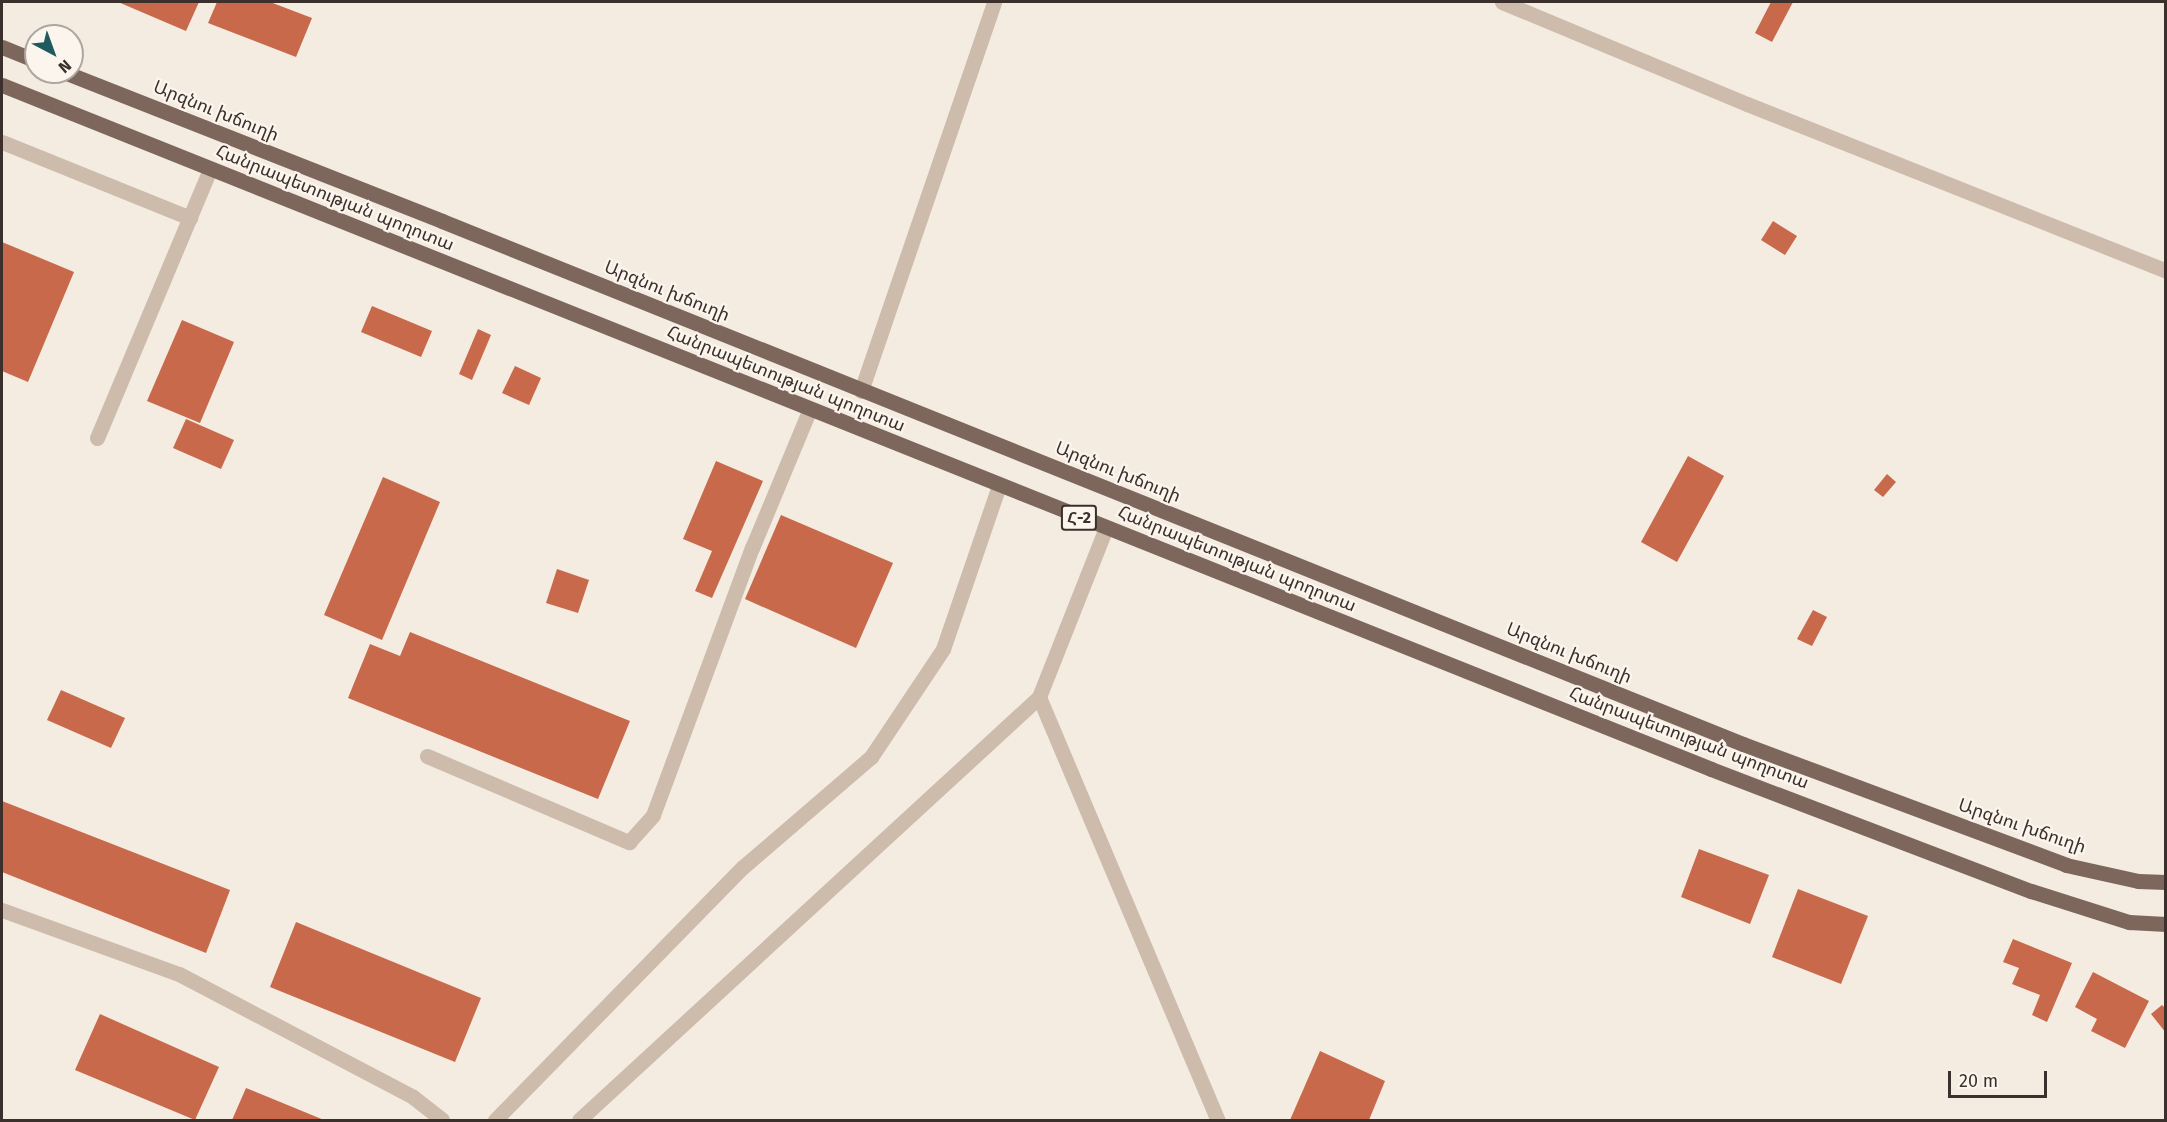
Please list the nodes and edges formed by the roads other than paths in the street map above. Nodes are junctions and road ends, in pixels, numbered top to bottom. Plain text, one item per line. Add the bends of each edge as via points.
1 (994, 2) edge
2 (1502, 2) edge
3 (2, 47) edge
4 (24, 56) edge
5 (84, 80) edge
6 (2, 85) edge
7 (2, 142) edge
8 (210, 169) junction
9 (190, 218) junction
10 (2166, 271) edge
11 (861, 391) junction
12 (810, 410) junction
13 (97, 438) dead end
14 (999, 486) junction
15 (1106, 528) junction
16 (1039, 697) junction
17 (427, 756) dead end
18 (2166, 882) edge
19 (2, 909) edge
20 (2166, 924) edge
21 (441, 1120) edge
22 (495, 1120) edge
23 (579, 1120) edge
24 (1218, 1120) edge

1 - 11 street
2 - 10 street
3 - 4 main road
5 - 11 main road, Արզնու խճուղի / Հ-2
6 - 8 main road, Հանրապետության պողոտա / Հ-2
7 - 9 street
8 - 9 street
8 - 12 main road, Հանրապետության պողոտա / Հ-2
9 - 13 street
11 - 18 main road, Արզնու խճուղի / Հ-2 via 1743,744 2004,843 2066,865 2138,881
12 - 14 main road, Հանրապետության պողոտա / Հ-2
12 - 17 street via 752,548 653,815 628,842
14 - 15 main road, Հանրապետության պողոտա / Հ-2
14 - 22 street via 943,649 871,757 743,867
15 - 16 street
15 - 20 main road, Հանրապետության պողոտա / Հ-2 via 1711,769 2031,891 2128,922
16 - 23 street
16 - 24 street
19 - 21 street via 179,974 413,1097

